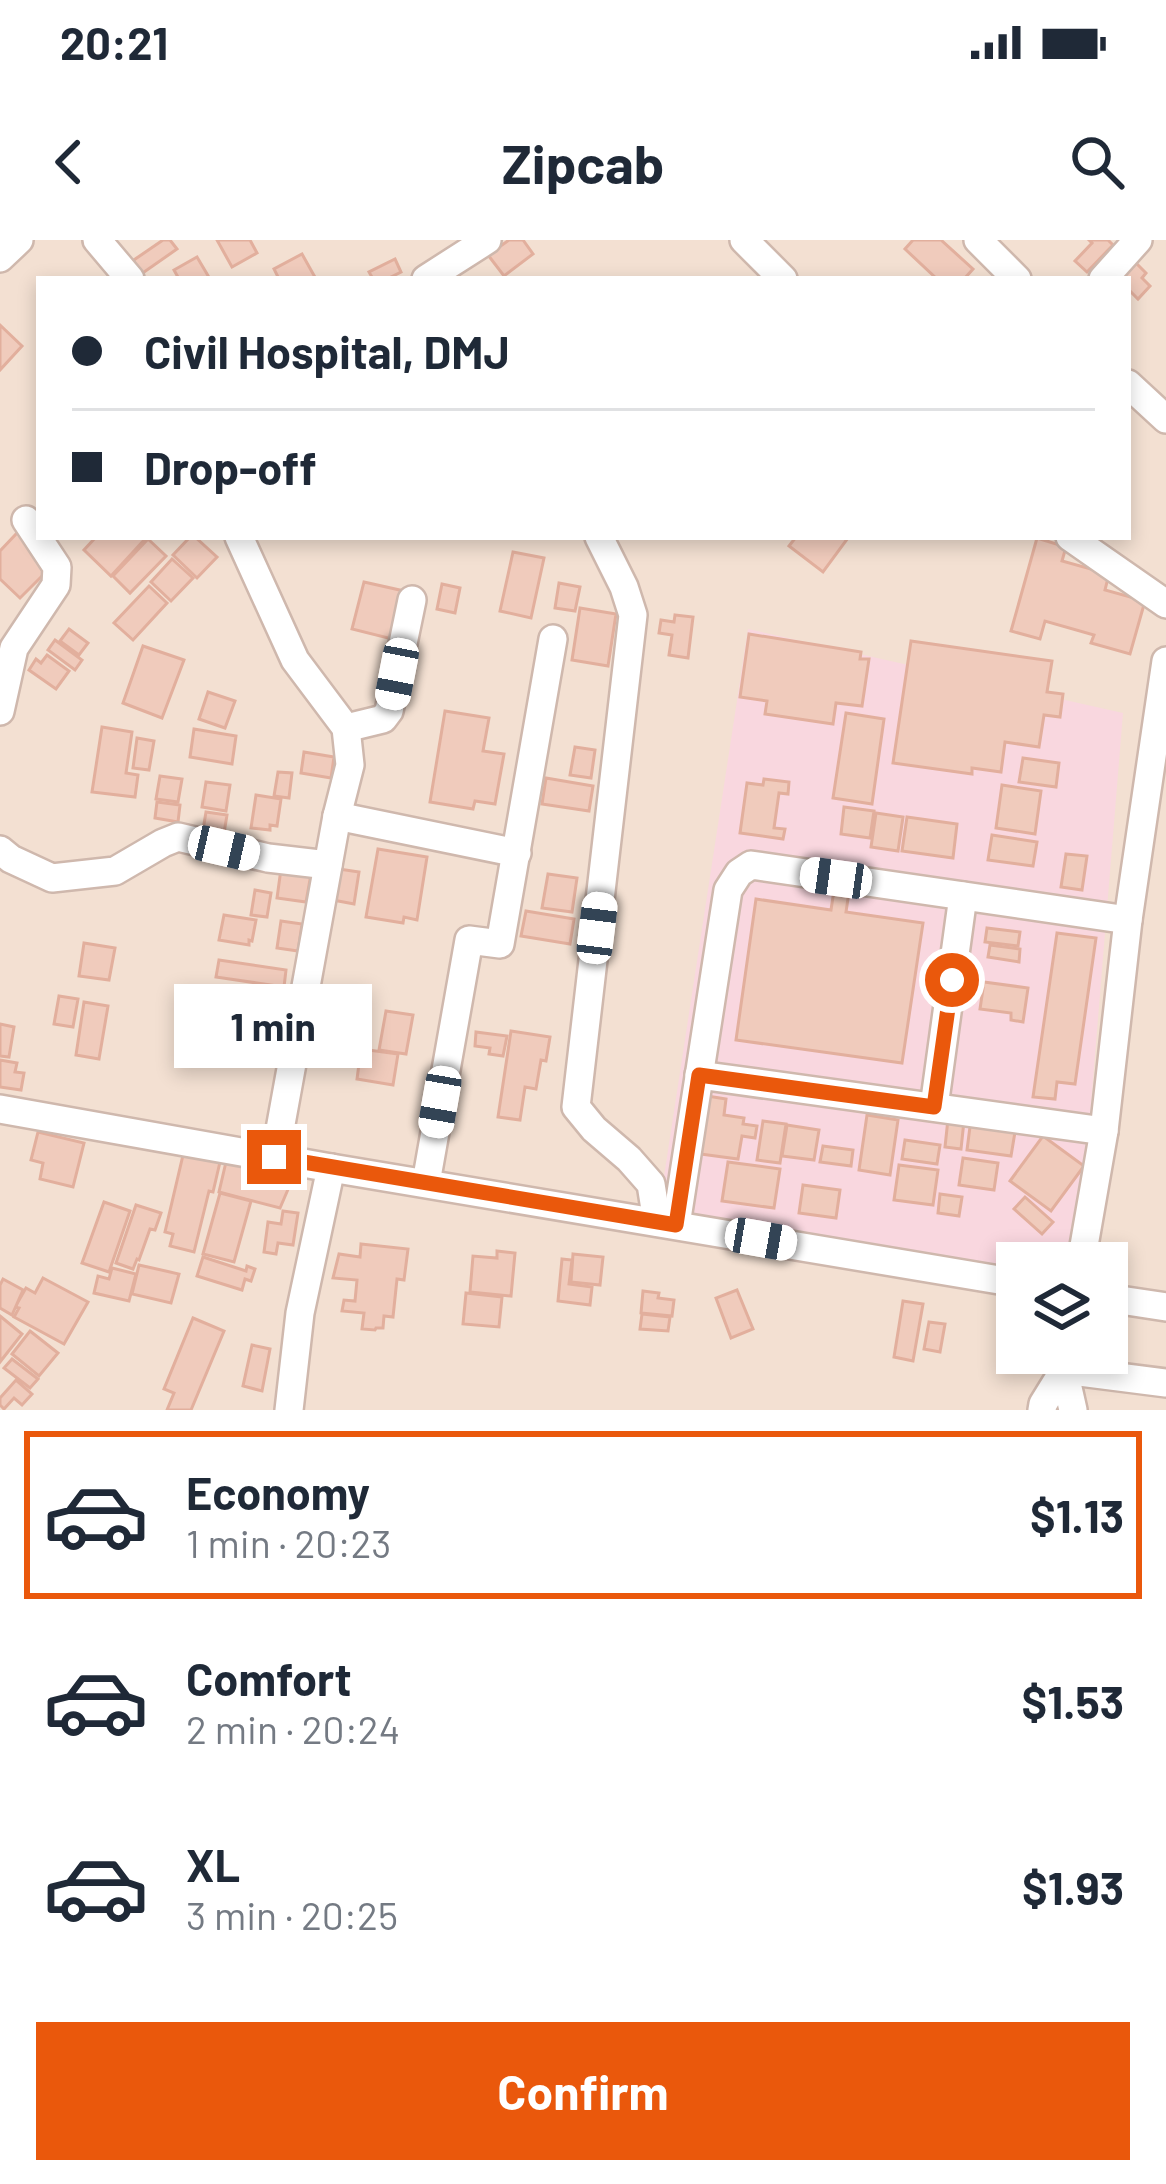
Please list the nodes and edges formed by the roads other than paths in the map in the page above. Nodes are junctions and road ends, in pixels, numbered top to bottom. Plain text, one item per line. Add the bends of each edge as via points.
1 (20, 240) edge
2 (97, 240) edge
3 (487, 240) edge
4 (744, 240) edge
5 (978, 240) edge
6 (1138, 240) edge
7 (0, 258) edge
8 (127, 276) edge
9 (431, 276) edge
10 (781, 276) edge
11 (1015, 276) edge
12 (1106, 276) edge
13 (1131, 387) edge
14 (1166, 418) edge
15 (26, 520) dead end
16 (36, 535) edge
17 (39, 540) edge
18 (239, 540) edge
19 (600, 540) edge
20 (1074, 540) edge
21 (412, 600) dead end
22 (1166, 604) edge
23 (553, 639) dead end
24 (1166, 661) edge
25 (0, 711) edge
26 (346, 728) junction
27 (337, 816) junction
28 (0, 850) edge
29 (517, 853) junction
30 (328, 865) junction
31 (963, 896) junction
32 (1128, 920) junction
33 (699, 1075) junction
34 (934, 1107) junction
35 (0, 1109) edge
36 (1104, 1131) junction
37 (274, 1157) junction
38 (331, 1168) junction
39 (426, 1183) junction
40 (666, 1223) junction
41 (1085, 1242) edge
42 (996, 1278) edge
43 (1128, 1301) edge
44 (1166, 1306) edge
45 (1060, 1374) edge
46 (1068, 1374) edge
47 (1125, 1374) edge
48 (1166, 1383) edge
49 (289, 1410) edge
50 (1042, 1410) edge
51 (1073, 1410) edge

1 - 7 street
2 - 8 street
3 - 9 street
4 - 10 street
5 - 11 street
6 - 12 street
13 - 14 street
15 - 16 street
17 - 25 street via 57,567 56,585 14,648
18 - 26 street via 295,660
19 - 40 street via 633,615 576,1107 651,1184
20 - 22 street
21 - 26 street via 389,711
23 - 29 street
24 - 32 street
26 - 27 street via 350,765
27 - 29 street
27 - 30 street
28 - 30 street via 52,878 115,871 178,837
29 - 39 street via 500,944 469,940
30 - 37 street
31 - 32 street
31 - 33 street via 752,865 739,873 728,890
31 - 34 street
32 - 36 street
33 - 34 street
33 - 40 street
34 - 36 street
35 - 37 street
36 - 41 street
37 - 38 street
38 - 39 street
38 - 49 street
39 - 40 street
40 - 42 street
43 - 44 street
45 - 50 street
46 - 51 street
47 - 48 street

